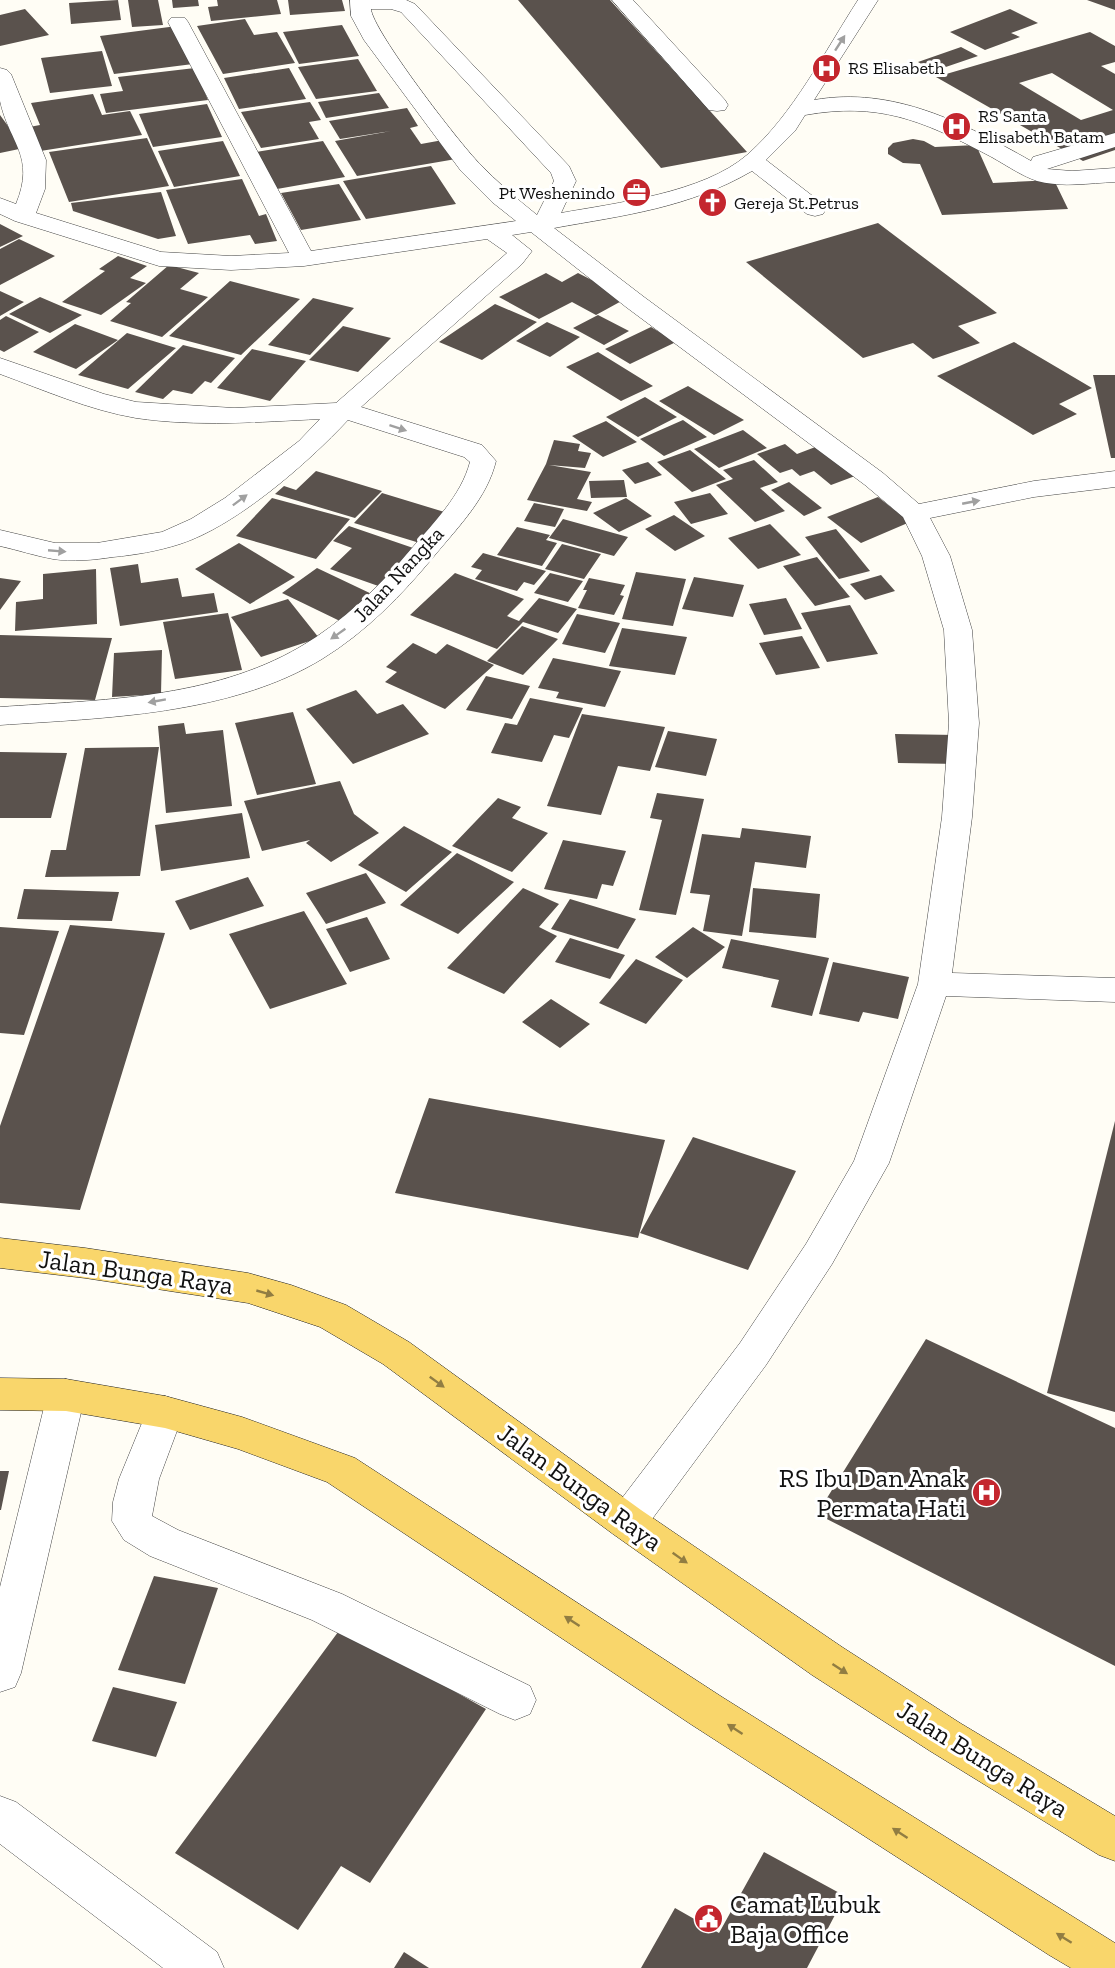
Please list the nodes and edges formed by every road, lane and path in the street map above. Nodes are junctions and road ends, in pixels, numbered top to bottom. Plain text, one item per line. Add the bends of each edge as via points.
1 (622, 0) edge
2 (868, 0) edge
3 (403, 1) edge
4 (360, 2) edge
5 (178, 22) dead end
6 (0, 74) edge
7 (717, 105) dead end
8 (797, 110) junction
9 (1115, 140) edge
10 (753, 160) junction
11 (1035, 171) junction
12 (1115, 175) edge
13 (0, 205) edge
14 (815, 209) dead end
15 (23, 216) junction
16 (539, 224) junction
17 (492, 232) junction
18 (304, 259) junction
19 (0, 364) edge
20 (343, 410) junction
21 (1115, 479) edge
22 (914, 513) junction
23 (0, 538) edge
24 (0, 716) edge
25 (934, 984) junction
26 (1115, 990) edge
27 (0, 1253) edge
28 (0, 1394) edge
29 (66, 1395) junction
30 (165, 1412) junction
31 (627, 1522) junction
32 (0, 1673) edge
33 (515, 1700) dead end
34 (0, 1817) edge
35 (1115, 1840) edge
36 (201, 1968) edge
37 (1114, 1968) edge

1 - 7 street
8 -> 2 street
3 - 4 street
3 - 16 street via 564,176 563,187
4 - 16 street via 361,16 374,40 468,166 500,197
5 - 18 street
6 - 15 street via 35,160 34,189
8 - 10 street via 787,126
8 - 11 street via 820,105 879,103 900,107 943,124
9 - 11 street via 1041,162
10 - 14 street
10 - 16 street via 720,180 668,200
11 - 12 street via 1047,176
13 - 15 street
15 - 18 street via 159,259 231,263
16 - 17 street
16 - 22 street
17 - 18 street
17 - 20 street via 520,251 514,259
19 - 20 street via 95,400 136,410 234,416
23 -> 20 street via 55,552 97,551 171,538 234,504 308,447
20 -> 24 street, Jalan Nangka via 473,451 483,461 464,501 412,566 368,610 307,655 263,676 152,702
22 -> 21 street via 1034,489
22 - 25 street via 936,556 958,630 964,723 957,817
25 - 26 street
25 - 31 street via 871,1163 825,1244 753,1354
27 -> 31 main road, Jalan Bunga Raya via 248,1288 333,1316 396,1353
28 - 29 main road
29 - 30 main road
29 - 32 street
30 - 33 street via 133,1502 132,1521 138,1528 327,1607
37 -> 30 main road via 727,1723 341,1470 242,1433
31 -> 35 main road, Jalan Bunga Raya via 827,1661
34 - 36 street

